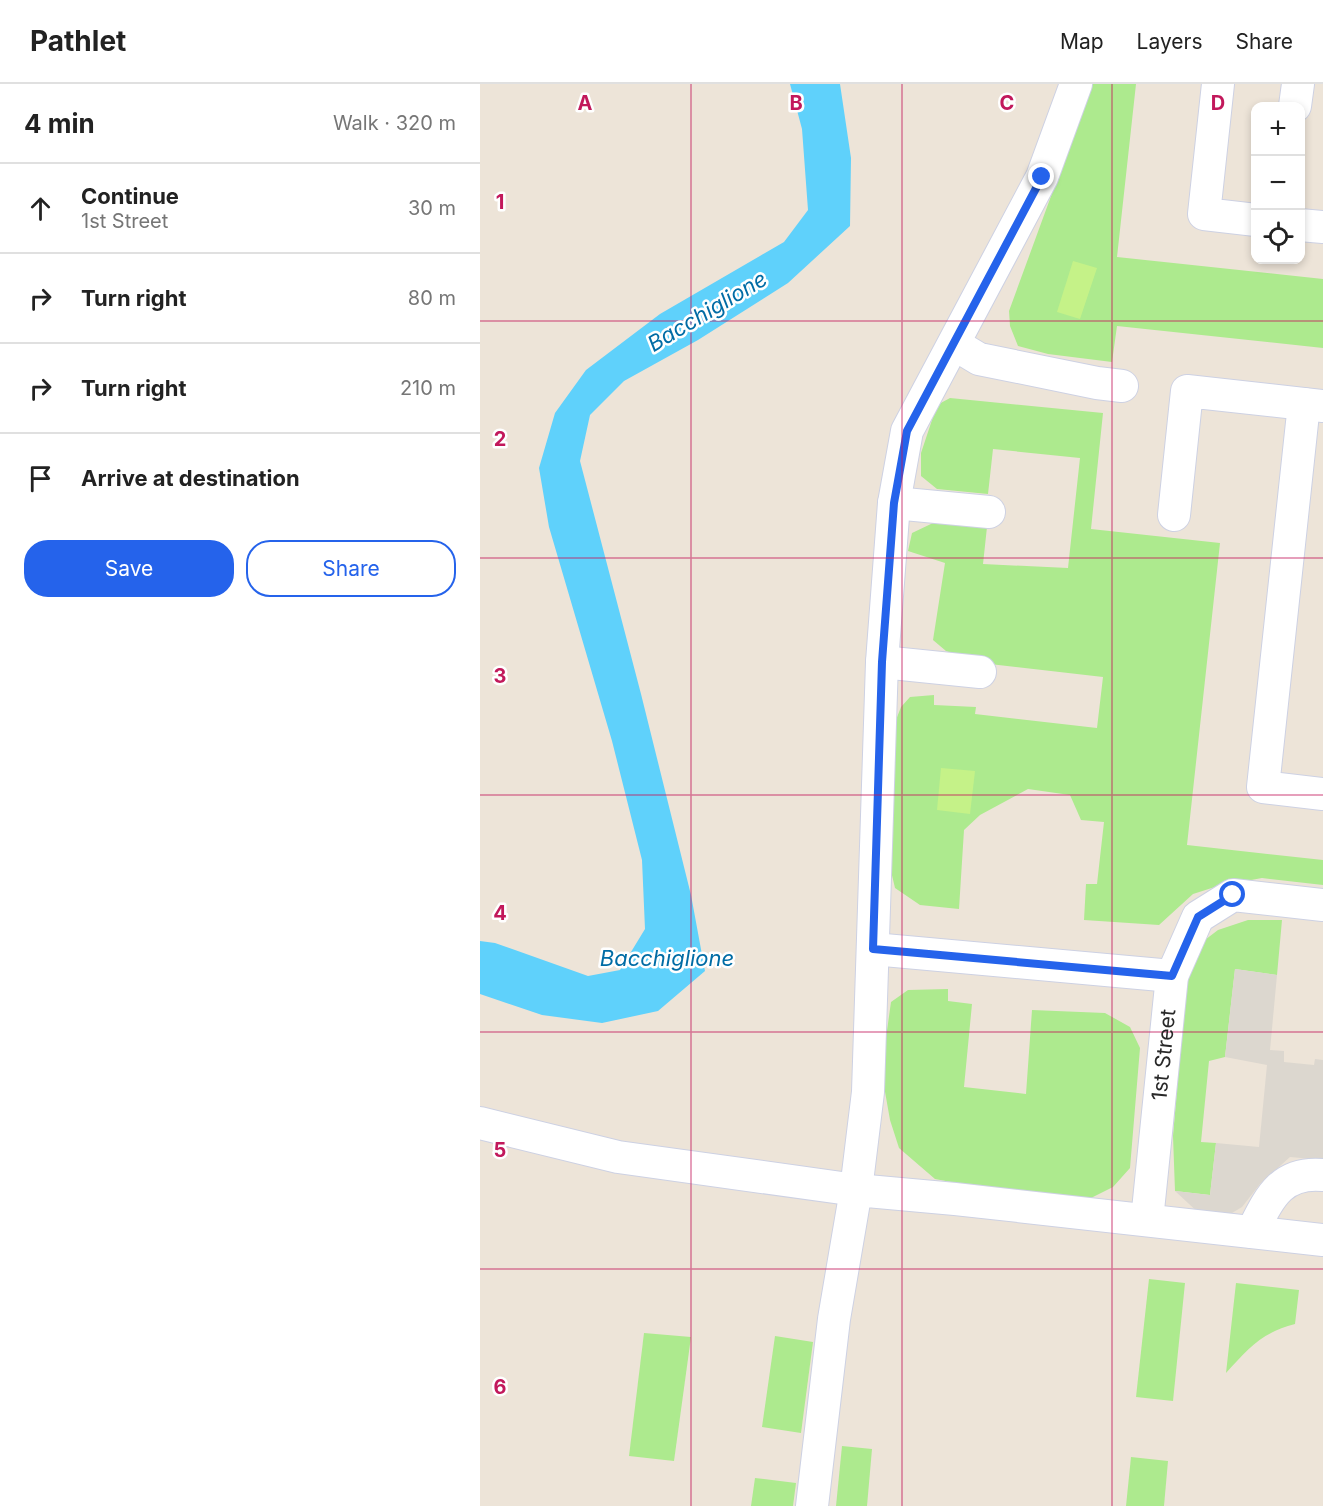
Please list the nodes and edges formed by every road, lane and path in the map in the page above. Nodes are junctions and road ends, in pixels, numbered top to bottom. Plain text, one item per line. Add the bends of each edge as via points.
1 (1076, 84) edge
2 (1218, 84) edge
3 (1298, 84) edge
4 (1296, 102) edge
5 (1251, 219) edge
6 (1305, 225) edge
7 (1323, 227) edge
8 (954, 344) junction
9 (1122, 386) dead end
10 (1314, 405) edge
11 (894, 503) junction
12 (989, 512) dead end
13 (1174, 515) dead end
14 (882, 662) junction
15 (980, 672) dead end
16 (1323, 794) edge
17 (1323, 905) edge
18 (873, 949) junction
19 (1172, 976) junction
20 (480, 1123) edge
21 (1323, 1175) edge
22 (856, 1190) junction
23 (1147, 1220) junction
24 (1252, 1232) junction
25 (1323, 1240) edge
26 (812, 1506) edge

1 - 8 lane via 1042,177
2 - 5 lane via 1204,214
3 - 4 lane
6 - 7 lane
8 - 9 lane via 979,359
8 - 11 lane via 907,431
10 - 13 lane via 1187,391
10 - 16 lane via 1263,787
11 - 12 lane
11 - 14 lane
14 - 15 lane
14 - 18 lane
17 - 19 lane, 1st Street via 1233,895 1198,917
18 - 19 lane
18 - 22 lane via 867,1092
19 - 23 lane, 1st Street
20 - 22 lane via 618,1157
21 - 24 lane via 1307,1173 1293,1177 1274,1192
22 - 23 lane
22 - 26 lane via 834,1319
23 - 24 lane
24 - 25 lane

